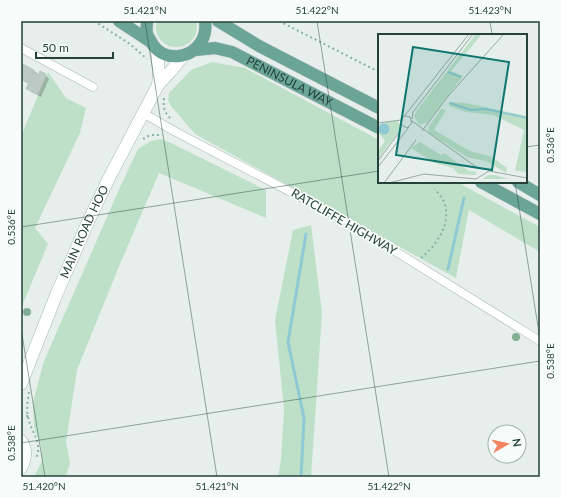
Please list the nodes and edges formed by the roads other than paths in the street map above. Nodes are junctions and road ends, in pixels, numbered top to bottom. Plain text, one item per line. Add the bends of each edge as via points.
1 (119, 21) edge
2 (146, 21) edge
3 (205, 21) edge
4 (218, 21) edge
5 (155, 46) junction
6 (21, 48) edge
7 (195, 50) junction
8 (183, 56) junction
9 (93, 87) dead end
10 (161, 89) junction
11 (378, 107) edge
12 (143, 113) junction
13 (378, 127) edge
14 (483, 183) edge
15 (520, 183) edge
16 (540, 195) edge
17 (540, 214) edge
18 (540, 341) edge
19 (25, 386) edge
20 (22, 441) edge
21 (21, 468) edge

1 - 5 main road
2 - 5 main road via 147,34
3 - 7 main road via 202,42
4 - 11 main road, PENINSULA WAY via 259,46
5 - 8 main road via 165,54
5 - 10 street, MAIN ROAD HOO
6 - 9 street
7 - 8 main road
7 - 13 main road, PENINSULA WAY via 216,48 232,52
8 - 10 street, MAIN ROAD HOO
10 - 12 street, MAIN ROAD HOO
12 - 18 street, RATCLIFFE HIGHWAY via 348,222
12 - 19 street, MAIN ROAD HOO via 109,178 48,315
14 - 17 main road
15 - 16 main road
20 - 21 street via 25,459

